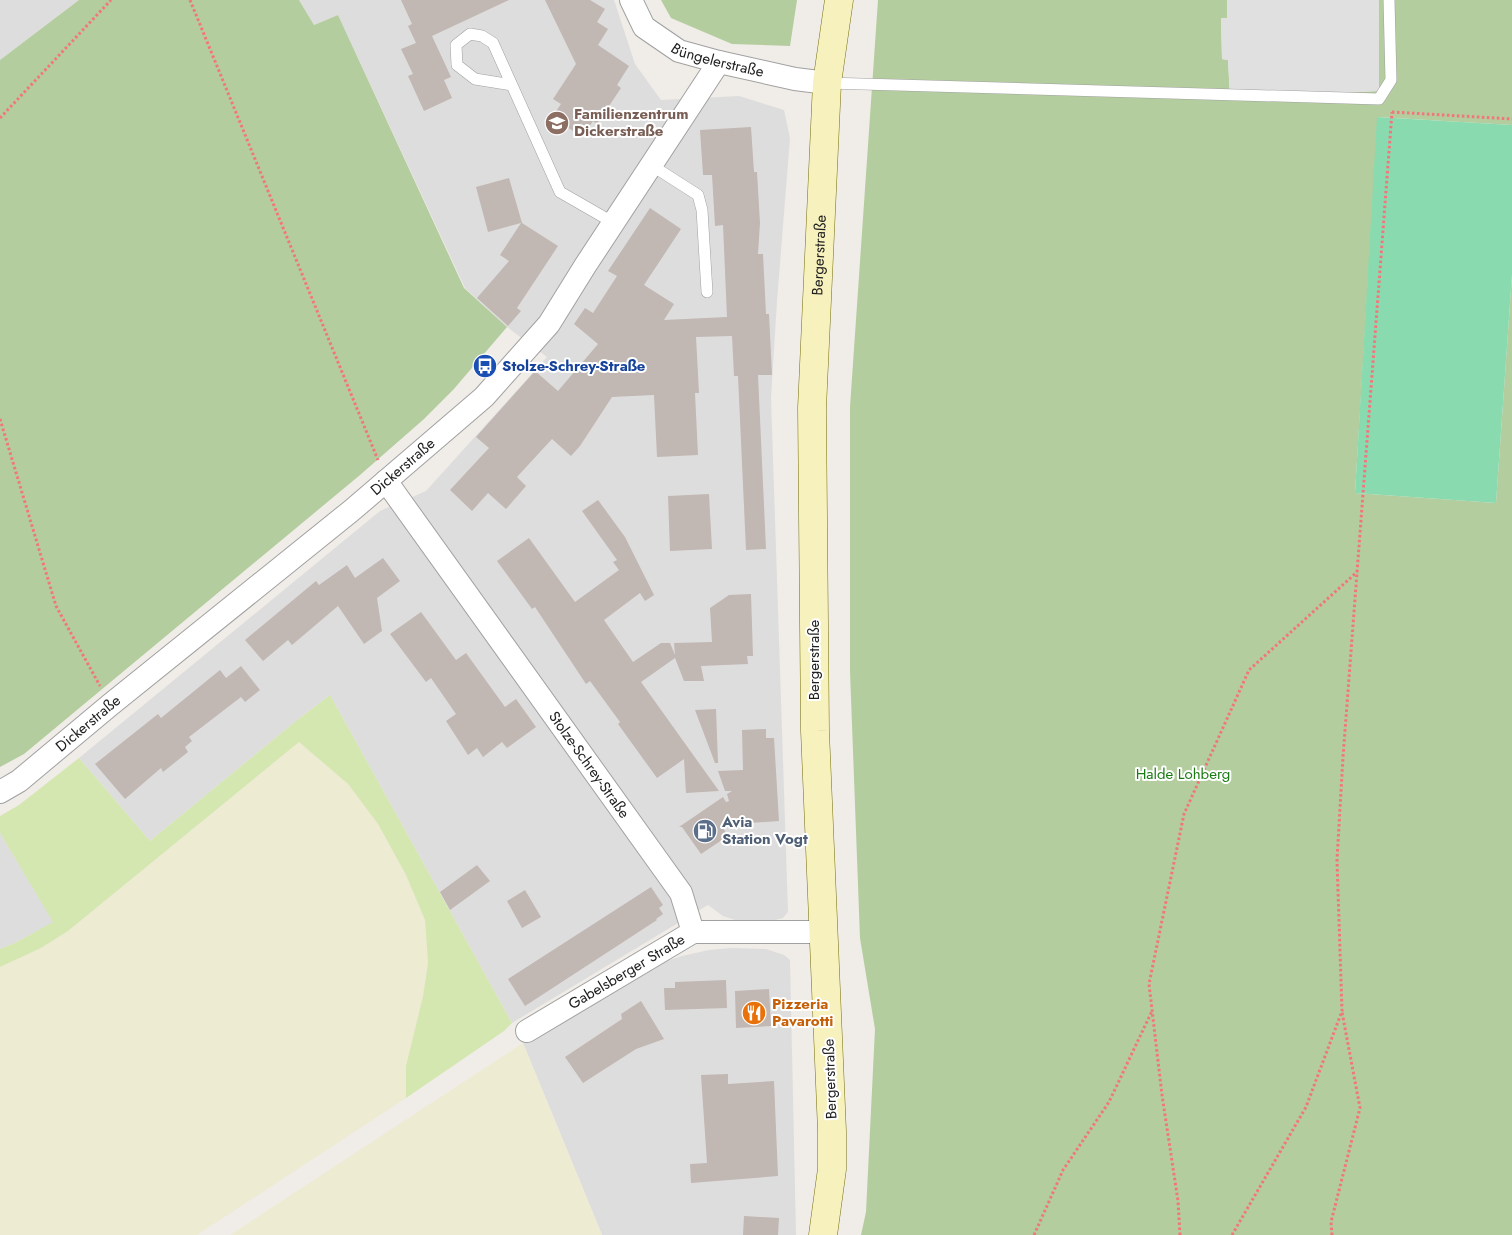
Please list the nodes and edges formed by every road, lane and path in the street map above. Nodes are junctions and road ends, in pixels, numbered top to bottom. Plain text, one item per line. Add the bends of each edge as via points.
1 (110, 0) edge
2 (190, 0) edge
3 (632, 0) edge
4 (839, 0) edge
5 (1388, 0) edge
6 (719, 62) junction
7 (827, 84) junction
8 (512, 85) junction
9 (0, 118) edge
10 (1512, 118) edge
11 (651, 165) junction
12 (614, 223) junction
13 (707, 292) dead end
14 (0, 419) edge
15 (386, 481) junction
16 (1357, 572) junction
17 (110, 704) junction
18 (0, 792) edge
19 (693, 932) junction
20 (822, 932) junction
21 (1152, 1011) junction
22 (1342, 1012) junction
23 (527, 1031) dead end
24 (823, 1235) edge
25 (1034, 1235) edge
26 (1180, 1235) edge
27 (1232, 1235) edge
28 (1332, 1235) edge

1 - 9 path
2 - 15 path
3 - 6 street, Büngelerstraße via 644,27 679,51
4 - 7 main road, Bergerstraße
5 - 7 lane via 1391,80 1379,99
6 - 7 street, Büngelerstraße
6 - 11 street, Dickerstraße
7 - 20 main road, Bergerstraße via 812,408 815,731
8 - 8 lane via 493,43 482,36 470,34 456,45 457,65 475,79
8 - 12 lane via 560,192
10 - 16 path via 1392,112
11 - 12 street, Dickerstraße
11 - 13 lane via 698,195 702,210
12 - 15 street, Dickerstraße via 549,324 484,397
14 - 17 path via 56,606
15 - 17 street, Dickerstraße
15 - 19 street, Stolze-Schrey-Straße via 681,893
16 - 21 path via 1249,670 1184,814 1149,984
16 - 22 path via 1337,860
17 - 18 street, Dickerstraße via 19,782
19 - 20 street, Gabelsberger Straße
19 - 23 street, Gabelsberger Straße
20 - 24 main road, Bergerstraße via 832,1150
21 - 25 path via 1109,1102 1064,1170
21 - 26 path
22 - 27 path via 1306,1107
22 - 28 path via 1360,1108 1331,1222

